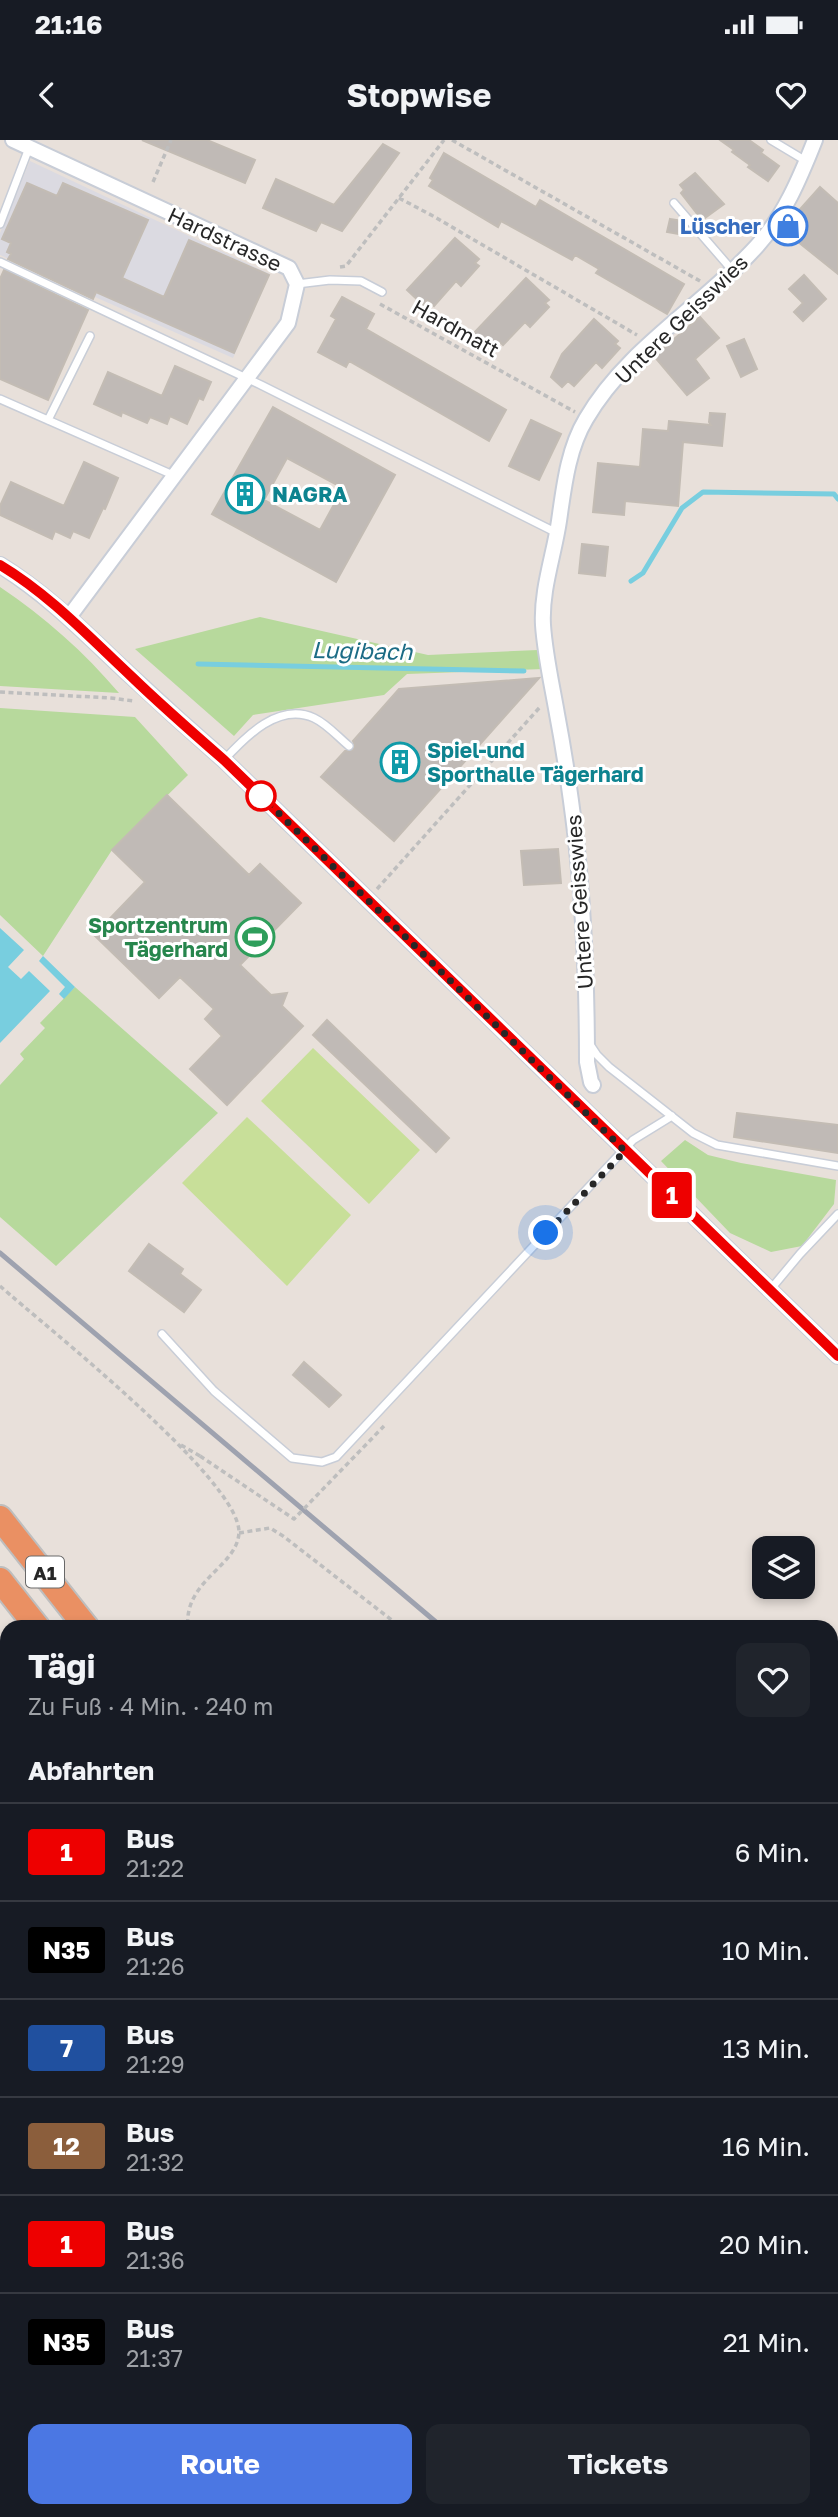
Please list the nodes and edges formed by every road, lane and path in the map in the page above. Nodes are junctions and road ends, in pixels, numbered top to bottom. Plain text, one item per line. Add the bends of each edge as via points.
1 (13, 140) edge
2 (171, 140) edge
3 (444, 140) edge
4 (452, 140) edge
5 (771, 140) edge
6 (815, 140) edge
7 (29, 148) junction
8 (806, 161) junction
9 (153, 182) dead end
10 (399, 198) junction
11 (674, 203) dead end
12 (0, 224) edge
13 (0, 262) edge
14 (334, 269) dead end
15 (732, 270) junction
16 (297, 285) junction
17 (714, 289) junction
18 (382, 292) dead end
19 (376, 302) dead end
20 (90, 336) dead end
21 (651, 343) junction
22 (247, 379) junction
23 (0, 399) edge
24 (586, 418) junction
25 (48, 420) junction
26 (173, 475) junction
27 (558, 534) junction
28 (0, 565) edge
29 (69, 617) junction
30 (0, 692) edge
31 (553, 692) junction
32 (136, 702) dead end
33 (349, 746) dead end
34 (224, 760) junction
35 (368, 898) junction
36 (587, 1040) junction
37 (593, 1085) dead end
38 (672, 1116) junction
39 (625, 1151) junction
40 (838, 1166) edge
41 (838, 1214) edge
42 (0, 1286) edge
43 (770, 1290) junction
44 (162, 1334) dead end
45 (838, 1356) edge
46 (384, 1426) dead end
47 (176, 1442) junction
48 (0, 1518) edge
49 (239, 1533) junction
50 (0, 1580) edge
51 (32, 1620) edge
52 (81, 1620) edge
53 (189, 1620) edge
54 (392, 1620) edge

1 - 7 street, Hardstrasse
2 - 9 path
3 - 10 path
4 - 17 path
5 - 8 lane
6 - 8 street, Untere Geisswies
7 - 12 lane
7 - 16 street, Hardstrasse via 289,268
8 - 15 street, Untere Geisswies via 777,220
10 - 14 path via 346,267
10 - 21 path
11 - 15 lane
13 - 22 lane
15 - 17 street, Untere Geisswies
16 - 18 lane via 361,281
16 - 22 street, Hardstrasse via 288,323
17 - 21 street, Untere Geisswies
19 - 24 path, Hardmatt
20 - 25 lane
21 - 24 street, Untere Geisswies via 620,373
22 - 26 street, Hardstrasse
22 - 27 lane
23 - 25 lane
24 - 27 street, Untere Geisswies via 573,446
25 - 26 lane
26 - 29 street, Hardstrasse
27 - 31 street, Untere Geisswies via 543,623
28 - 29 street
29 - 34 street
30 - 32 path
31 - 35 path
31 - 36 street, Untere Geisswies via 582,892
33 - 34 lane via 313,717 298,715 269,720
34 - 35 street
35 - 39 street
36 - 37 street, Untere Geisswies
36 - 38 lane via 609,1066
38 - 39 lane via 633,1140
38 - 40 lane via 717,1145
39 - 43 street
39 - 44 lane via 336,1457 322,1462 292,1458 214,1391
41 - 43 lane
42 - 47 path
43 - 45 street
46 - 47 path, bridge via 294,1519
47 - 49 path via 230,1504
48 - 52 highway, A1
49 - 53 path via 228,1556 196,1591
49 - 54 path via 264,1528 276,1532
50 - 51 highway, A1

